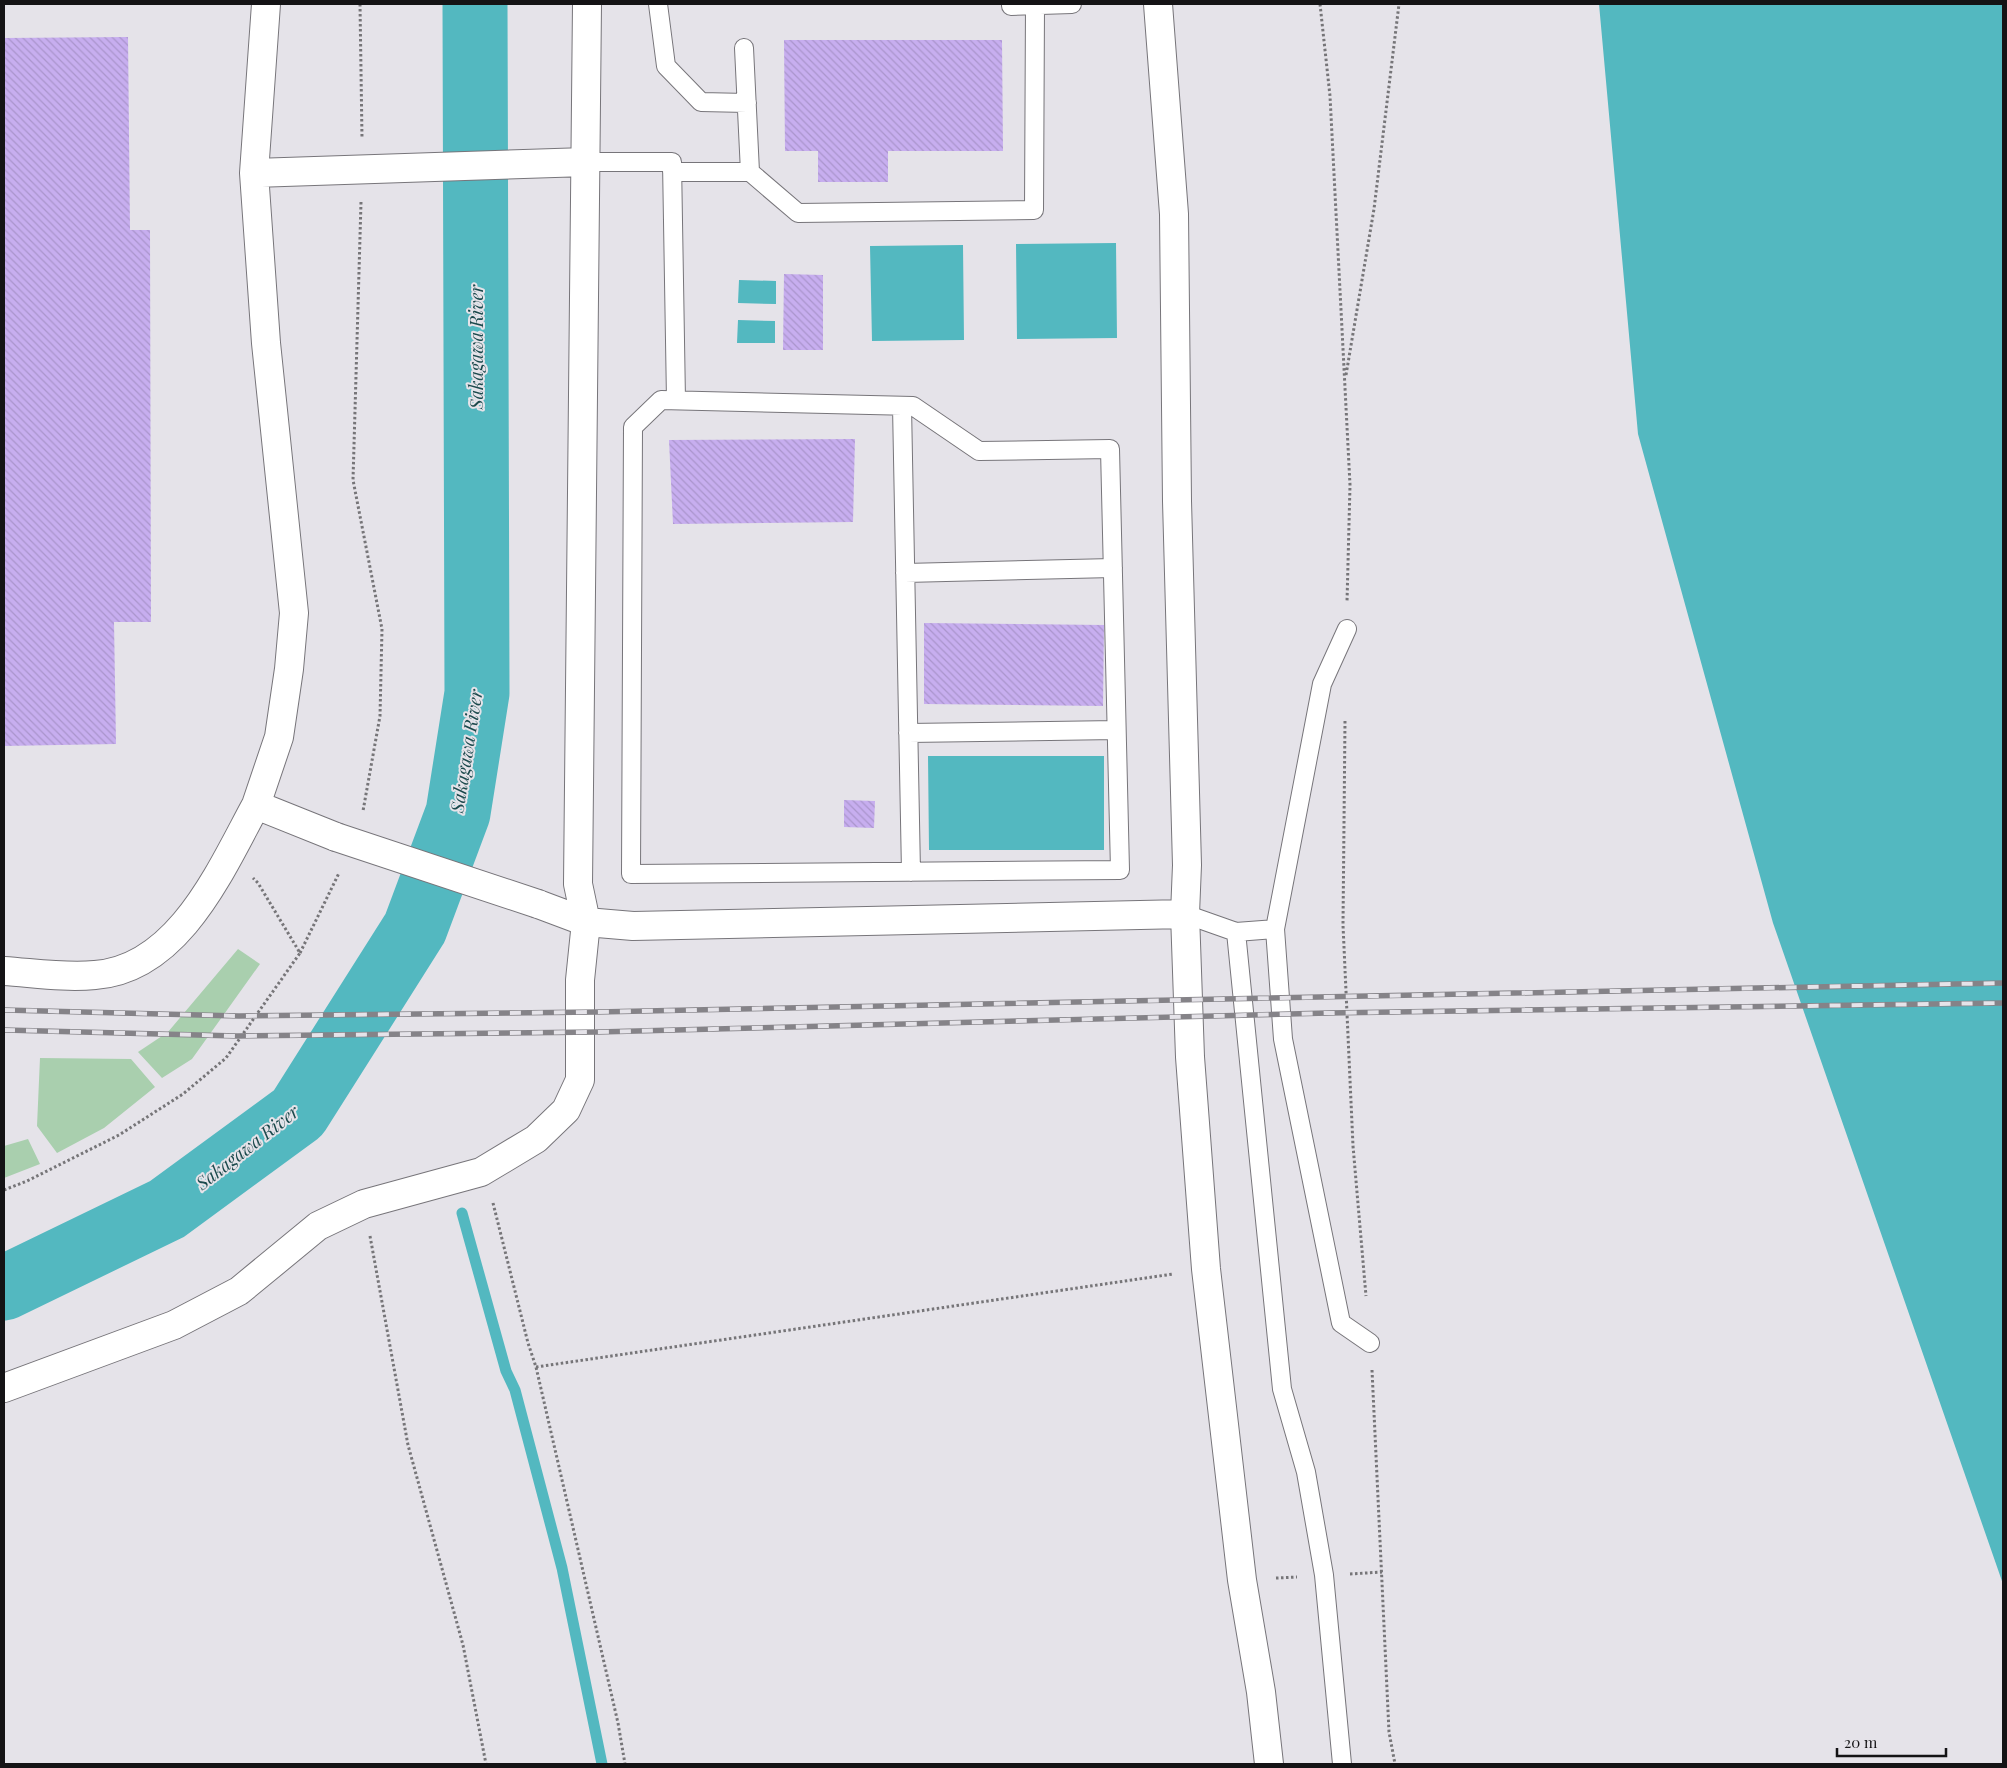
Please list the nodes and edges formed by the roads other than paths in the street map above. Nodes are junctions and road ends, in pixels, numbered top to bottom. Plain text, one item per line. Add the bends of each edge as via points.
1 (266, 4) edge
2 (587, 4) edge
3 (658, 4) edge
4 (1011, 4) edge
5 (1072, 4) edge
6 (1147, 4) edge
7 (1158, 4) edge
8 (1035, 6) junction
9 (744, 48) dead end
10 (747, 103) junction
11 (575, 163) junction
12 (672, 172) junction
13 (750, 172) junction
14 (254, 173) junction
15 (676, 400) junction
16 (902, 406) junction
17 (1112, 568) junction
18 (905, 572) junction
19 (1347, 629) road end
20 (1116, 730) junction
21 (908, 733) junction
22 (256, 805) junction
23 (911, 872) junction
24 (1185, 914) junction
25 (586, 922) junction
26 (1275, 929) junction
27 (1236, 932) junction
28 (4, 971) edge
29 (1370, 1343) road end
30 (4, 1388) edge
31 (1269, 1764) edge
32 (1342, 1764) edge

1 - 14 street
2 - 11 street
3 - 10 lane via 666,66 701,102
4 - 8 lane
5 - 8 lane
6 - 7 lane
7 - 24 street via 1174,214 1177,501 1187,865
8 - 13 lane via 1034,210 798,213
9 - 10 lane
10 - 13 lane
11 - 12 lane via 672,162
11 - 14 street
11 - 25 street via 578,884
12 - 13 lane
12 - 15 lane
14 - 22 street via 266,334 294,613 278,737
15 - 16 lane
15 - 23 lane via 661,400 633,427 631,874
16 - 17 lane via 912,406 979,451 1110,449
16 - 18 lane
17 - 18 lane
17 - 20 lane
18 - 21 lane
19 - 26 lane via 1322,684
20 - 21 lane
20 - 23 lane via 1120,870
21 - 23 lane
22 - 25 street, bridge via 336,837
22 - 28 street via 200,904 174,936 148,957 126,969 97,976
24 - 25 street via 633,926
24 - 27 lane
24 - 31 street via 1190,1057 1206,1270 1242,1580 1261,1692
25 - 30 street via 580,980 580,1080 566,1110 536,1139 481,1172 364,1204 318,1226 239,1291 174,1325
26 - 27 lane
26 - 29 lane via 1283,1039 1341,1323
27 - 32 lane via 1282,1389 1306,1472 1324,1575

